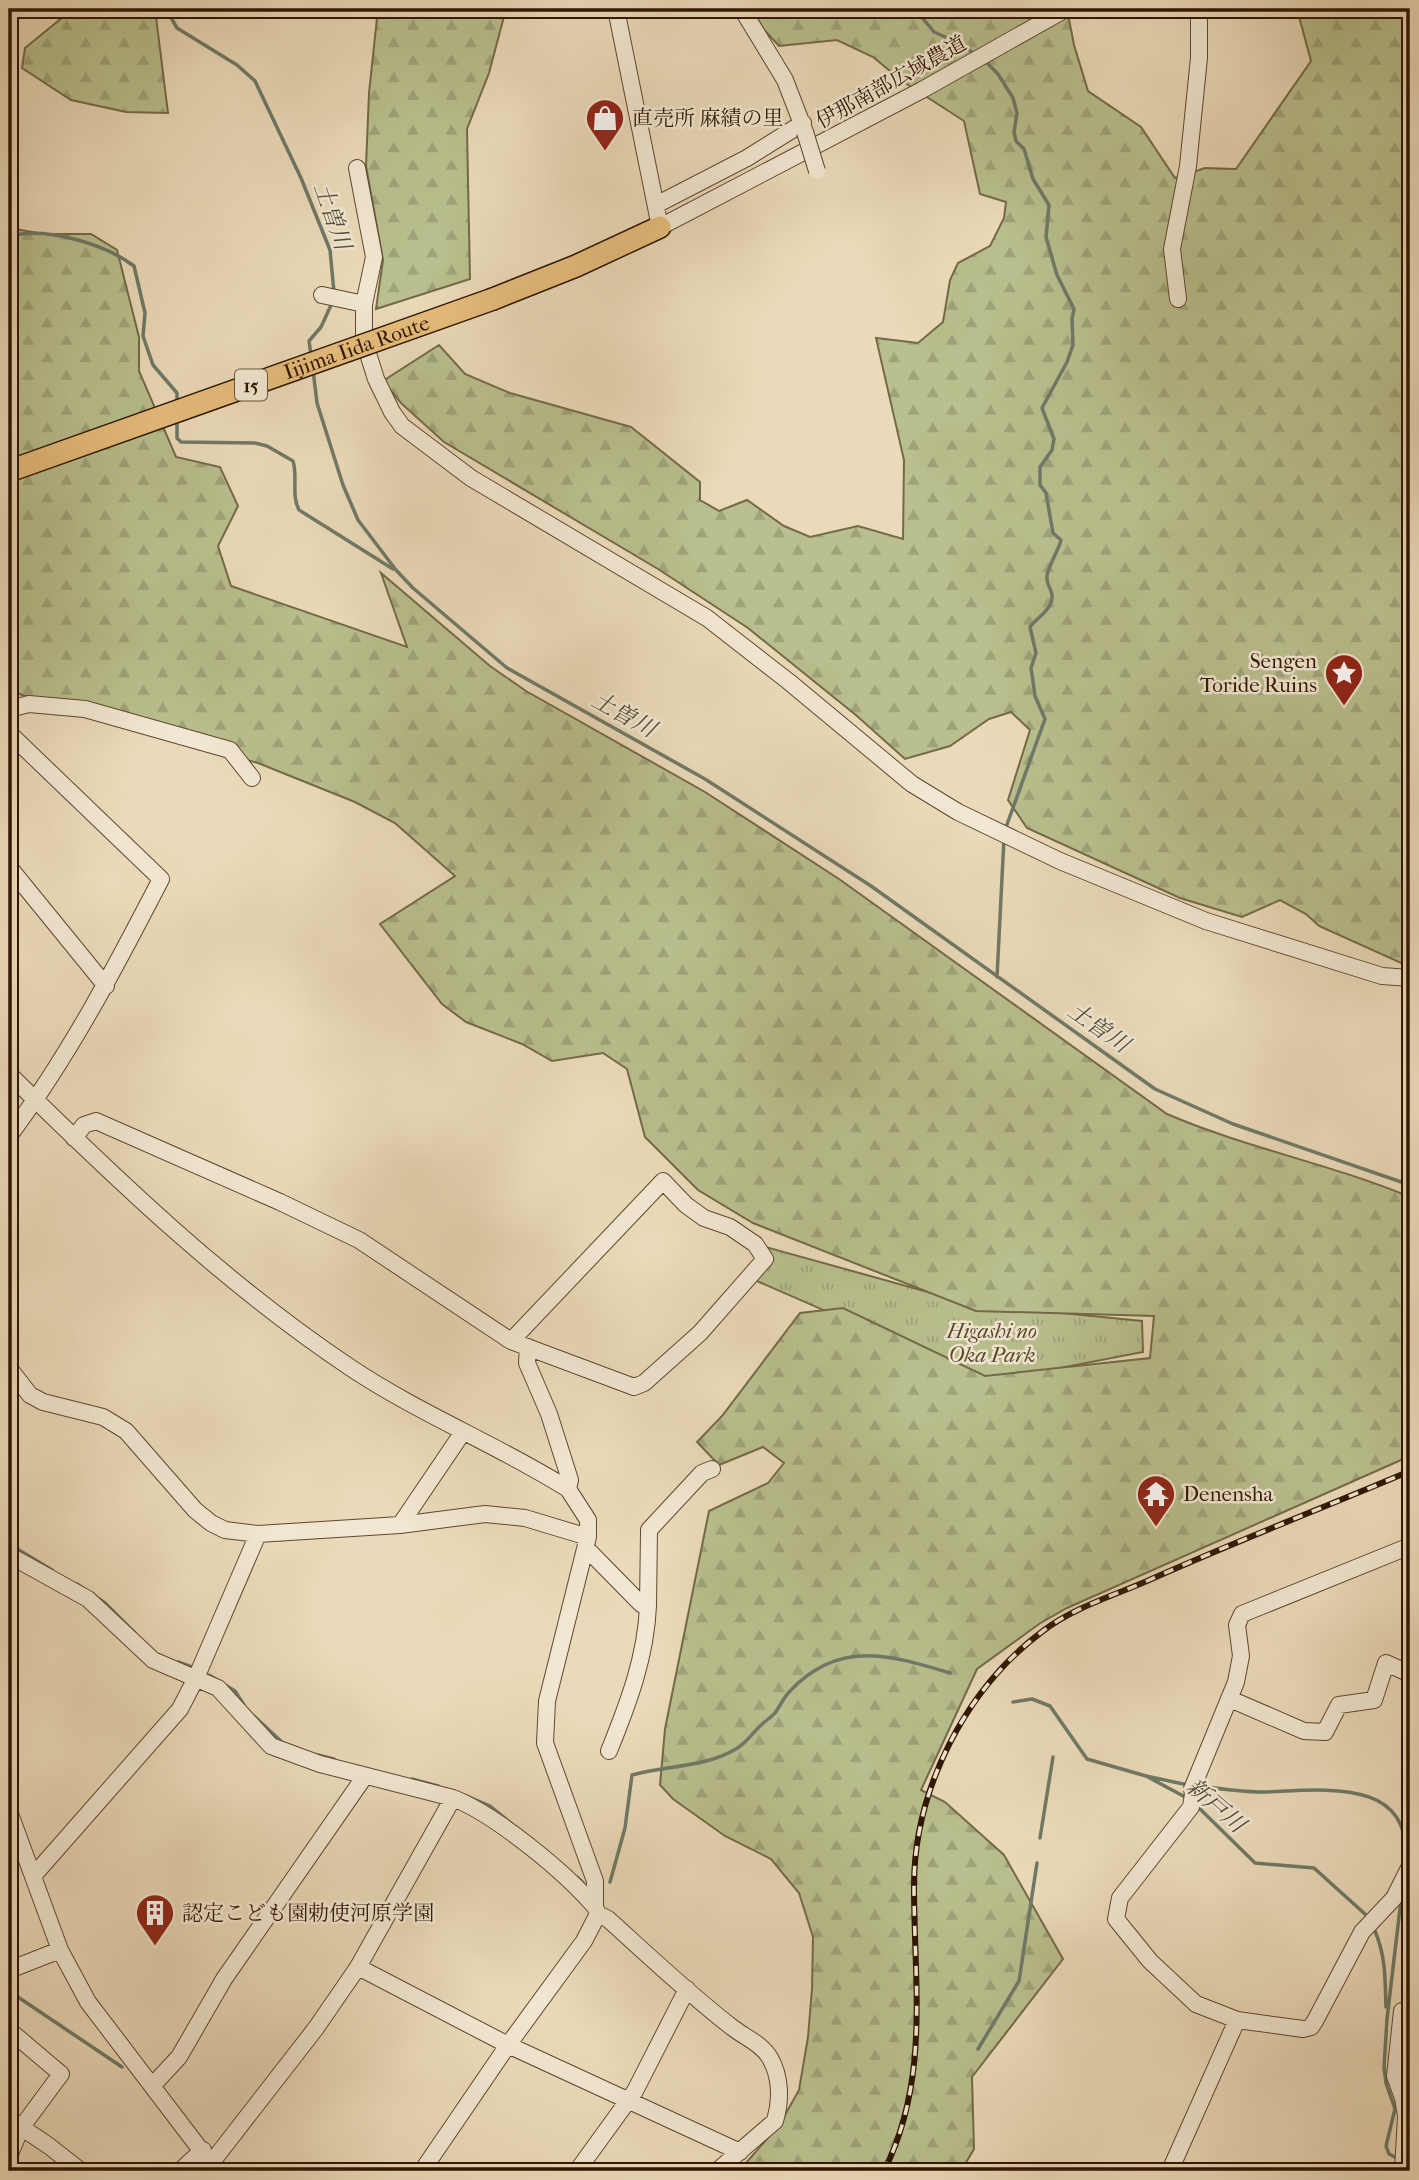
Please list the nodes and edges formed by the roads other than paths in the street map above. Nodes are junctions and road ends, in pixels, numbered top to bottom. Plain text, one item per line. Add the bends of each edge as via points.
1 (616, 9) edge
2 (742, 9) edge
3 (1066, 9) edge
4 (1199, 9) edge
5 (804, 128) junction
6 (357, 168) dead end
7 (817, 171) dead end
8 (656, 205) junction
9 (660, 227) junction
10 (322, 295) dead end
11 (1178, 299) dead end
12 (365, 304) junction
13 (9, 471) edge
14 (9, 709) edge
15 (9, 733) edge
16 (252, 778) dead end
17 (9, 867) edge
18 (1410, 978) edge
19 (106, 985) junction
20 (9, 1074) edge
21 (35, 1100) junction
22 (9, 1136) edge
23 (74, 1138) junction
24 (511, 1341) junction
25 (528, 1347) junction
26 (9, 1368) edge
27 (463, 1432) junction
28 (712, 1469) dead end
29 (568, 1489) junction
30 (400, 1525) junction
31 (258, 1534) junction
32 (587, 1542) junction
33 (1410, 1546) edge
34 (9, 1557) edge
35 (648, 1605) junction
36 (1410, 1674) edge
37 (197, 1678) junction
38 (1230, 1699) junction
39 (609, 1751) dead end
40 (365, 1776) junction
41 (453, 1798) junction
42 (9, 1811) edge
43 (1410, 1866) edge
44 (34, 1875) junction
45 (596, 1910) junction
46 (60, 1950) junction
47 (358, 1967) junction
48 (9, 1970) edge
49 (687, 1989) junction
50 (1402, 2011) dead end
51 (1237, 2020) junction
52 (9, 2030) edge
53 (508, 2045) junction
54 (152, 2086) junction
55 (629, 2100) junction
56 (15, 2124) edge
57 (740, 2152) junction
58 (9, 2156) edge
59 (210, 2161) edge
60 (1404, 2163) edge
61 (81, 2171) edge
62 (180, 2171) edge
63 (422, 2171) edge
64 (577, 2171) edge
65 (717, 2171) edge
66 (1168, 2171) edge

1 - 8 street
2 - 5 street via 779,68
3 - 9 street, 伊那南部広域農道
4 - 11 street via 1188,166 1172,249
5 - 7 street, bridge
5 - 8 street
6 - 12 street via 374,257
8 - 9 street
9 - 13 main road, Iijima Iida Route / 15, bridge via 493,299
10 - 12 street
12 - 18 street via 364,341 376,379 402,426 471,478 707,618 912,784 958,812 1060,861 1206,921 1382,976
14 - 16 street via 29,705 85,709 230,750
15 - 19 street via 161,879
17 - 19 street
19 - 21 street
20 - 21 street
21 - 22 street
21 - 23 street
23 - 24 street via 84,1125 96,1121 280,1202 359,1240
23 - 27 street via 271,1310 352,1369
24 - 25 street
24 - 25 street via 663,1181 704,1218 730,1227 755,1244 765,1259 700,1333 634,1387
25 - 29 street via 527,1363 549,1414 570,1480
26 - 31 street via 30,1395 103,1417 126,1432 211,1523 225,1530
27 - 29 street
27 - 30 street
28 - 35 street via 702,1473 649,1530
29 - 32 street via 588,1520
30 - 31 street
30 - 32 street via 485,1514 525,1518
31 - 37 street
32 - 35 street via 640,1604
32 - 45 street via 547,1701 545,1743 595,1881
33 - 38 street via 1242,1614 1237,1625 1241,1656
34 - 37 street via 88,1599 153,1660
35 - 39 street via 636,1677
36 - 38 street via 1386,1663 1374,1700 1339,1705 1325,1732 1304,1731
37 - 40 street via 218,1688 271,1746
37 - 44 street via 180,1709
38 - 51 street via 1192,1789 1192,1801 1121,1898 1116,1919 1150,1961 1196,2004
40 - 41 street
40 - 54 street via 224,1979 178,2057
41 - 45 street via 471,1805 527,1845
41 - 47 street
42 - 44 street
43 - 51 street via 1395,1898 1362,1931 1311,2026 1293,2029
44 - 46 street
45 - 49 street
45 - 53 street via 584,1941
46 - 48 street
46 - 54 street via 88,2002
47 - 53 street
47 - 59 street via 316,2028
49 - 55 street
49 - 57 street via 761,2047 777,2073 775,2121
50 - 60 street via 1395,2076 1406,2116
51 - 66 street
52 - 56 street via 61,2074
53 - 55 street
53 - 63 street
54 - 59 street
55 - 57 street
55 - 64 street
56 - 58 street
56 - 61 street
57 - 65 street
59 - 62 street

